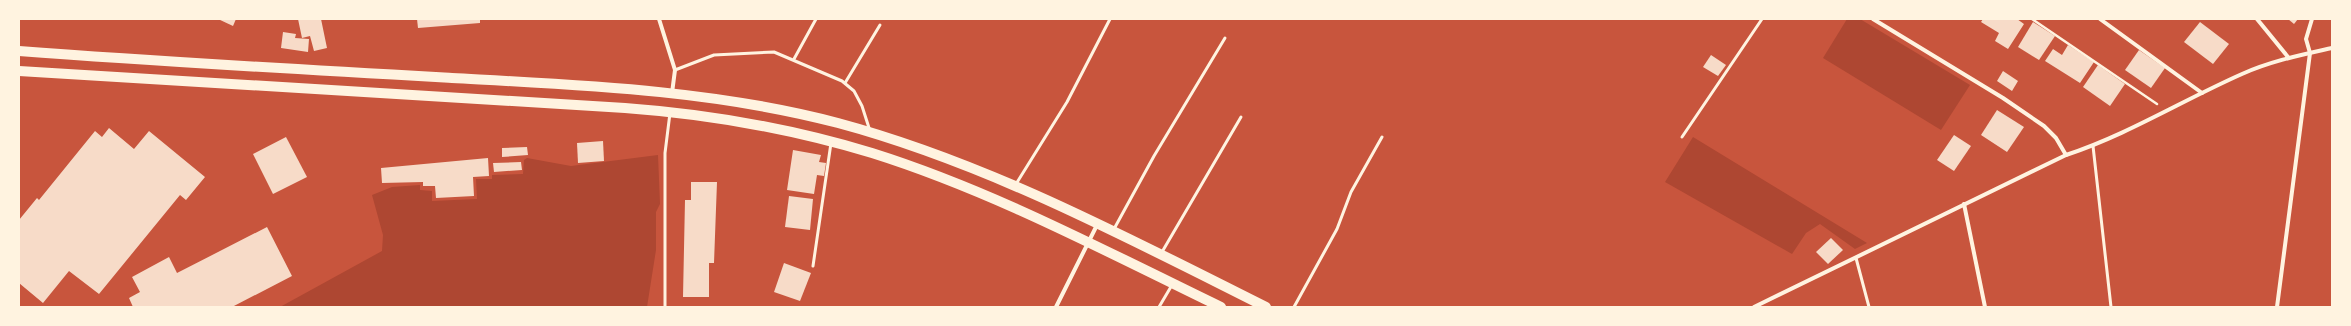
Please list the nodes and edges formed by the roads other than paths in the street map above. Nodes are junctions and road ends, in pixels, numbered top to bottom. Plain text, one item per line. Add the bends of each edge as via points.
1 (659, 19) edge
2 (816, 19) edge
3 (1110, 19) edge
4 (1762, 19) edge
5 (1873, 19) edge
6 (2100, 19) edge
7 (2257, 19) edge
8 (2312, 19) edge
9 (880, 25) dead end
10 (1225, 38) dead end
11 (2332, 48) edge
12 (19, 51) edge
13 (2310, 53) junction
14 (2288, 57) junction
15 (794, 59) junction
16 (675, 70) junction
17 (19, 71) edge
18 (845, 83) junction
19 (672, 93) junction
20 (2202, 93) junction
21 (670, 111) junction
22 (1241, 117) dead end
23 (870, 132) junction
24 (1382, 137) dead end
25 (1682, 137) dead end
26 (831, 143) junction
27 (2093, 146) junction
28 (2066, 155) junction
29 (1014, 187) junction
30 (1964, 204) junction
31 (1097, 224) junction
32 (1112, 232) junction
33 (1088, 244) junction
34 (1160, 255) junction
35 (1856, 258) junction
36 (813, 266) dead end
37 (1173, 284) junction
38 (665, 307) edge
39 (1056, 307) edge
40 (1159, 307) edge
41 (1221, 307) edge
42 (1266, 307) edge
43 (1294, 307) edge
44 (1754, 307) edge
45 (1869, 307) edge
46 (1985, 307) edge
47 (2111, 307) edge
48 (2277, 307) edge

1 - 16 street
2 - 15 lane
3 - 29 lane via 1067,102
4 - 25 lane
5 - 28 street via 2044,126 2056,138
6 - 20 street
7 - 14 street
8 - 13 street via 2306,39
9 - 18 lane
10 - 32 lane
11 - 13 street
12 - 19 main road
13 - 14 street
13 - 48 street
14 - 20 street
15 - 16 lane via 774,52 714,55
15 - 18 lane
16 - 19 street
17 - 21 main road
18 - 23 lane via 854,91 862,106
19 - 21 main road
19 - 23 main road via 751,105
20 - 27 street
21 - 26 main road via 796,134
21 - 38 lane via 665,153
22 - 34 lane
23 - 29 main road
24 - 43 lane via 1351,192 1337,229
26 - 33 main road via 871,153 935,176 1006,204
26 - 36 lane
27 - 28 street
27 - 47 lane
28 - 30 street
29 - 31 main road
30 - 35 street
30 - 46 street
31 - 32 main road
31 - 33 street
32 - 34 main road
33 - 37 main road
33 - 39 street
34 - 42 main road
35 - 44 street
35 - 45 lane
37 - 40 lane
37 - 41 main road

